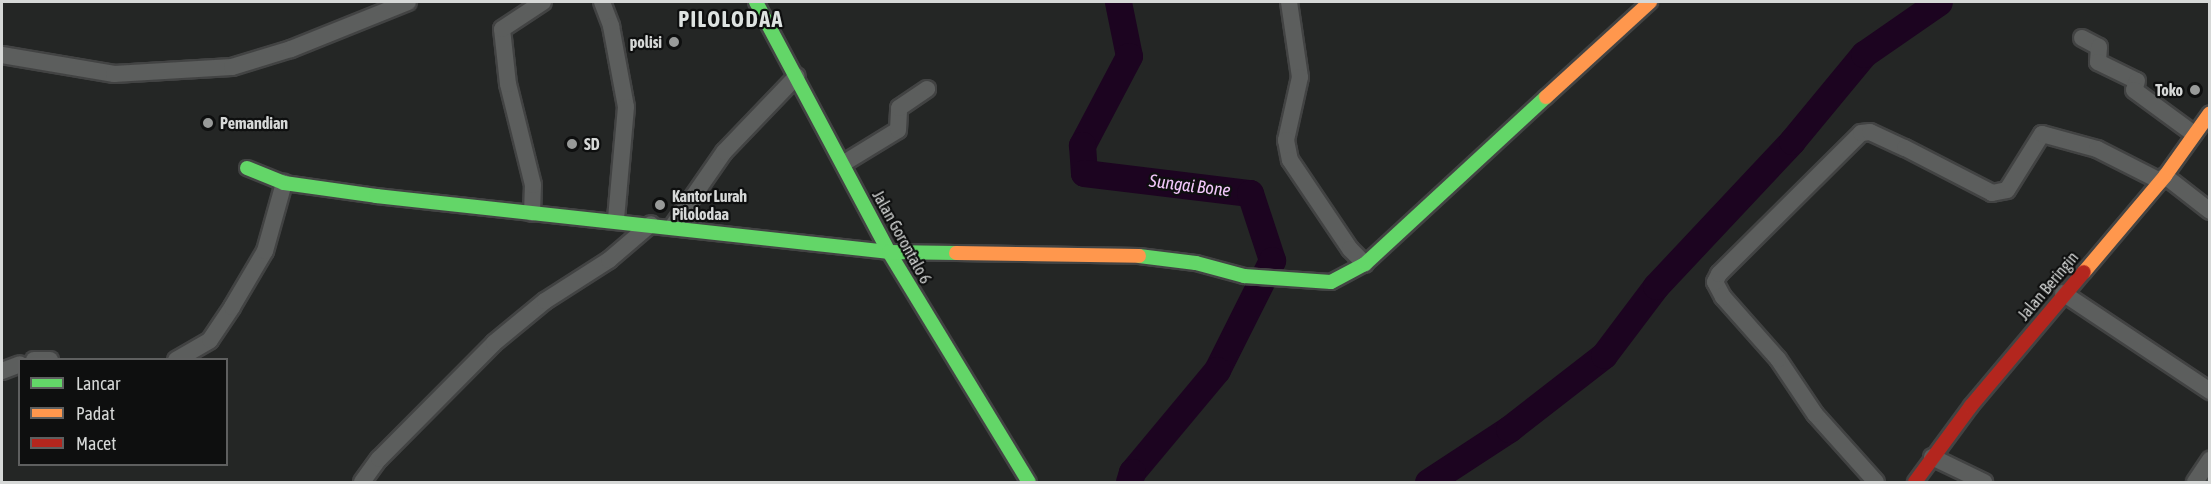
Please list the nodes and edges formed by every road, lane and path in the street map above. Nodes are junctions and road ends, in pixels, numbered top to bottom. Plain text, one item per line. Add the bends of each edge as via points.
1 (408, 2) edge
2 (543, 2) edge
3 (602, 2) edge
4 (756, 2) edge
5 (1289, 2) edge
6 (1650, 2) edge
7 (2082, 38) dead end
8 (2, 55) edge
9 (797, 76) junction
10 (927, 89) dead end
11 (2210, 113) edge
12 (2194, 134) junction
13 (844, 163) junction
14 (247, 168) dead end
15 (2162, 178) junction
16 (284, 183) junction
17 (2210, 212) edge
18 (532, 213) junction
19 (616, 219) junction
20 (651, 224) junction
21 (672, 227) junction
22 (889, 252) junction
23 (1365, 264) junction
24 (2063, 293) junction
25 (179, 358) edge
26 (18, 365) edge
27 (2, 371) edge
28 (2210, 392) edge
29 (1932, 457) junction
30 (2210, 460) edge
31 (362, 483) edge
32 (1029, 483) edge
33 (1876, 483) edge
34 (1915, 483) edge
35 (1984, 483) edge
36 (2195, 483) edge

1 - 8 street via 291,49 232,67 114,74
2 - 18 street via 501,29 508,84 533,185
3 - 19 street via 614,38 626,107
4 - 9 street, Jalan Gorontalo 6
5 - 23 street via 1300,77 1286,140 1290,160 1303,184
6 - 23 street
7 - 12 street via 2099,47 2098,62 2137,81 2134,90
9 - 13 street, Jalan Gorontalo 6
9 - 21 street via 724,152
10 - 13 street via 899,108 898,130
11 - 12 street, Jalan Beringin
12 - 15 street, Jalan Beringin
13 - 22 street, Jalan Gorontalo 6
14 - 16 street
15 - 17 street
15 - 24 street, Jalan Beringin
15 - 33 street via 2097,149 2042,134 2007,190 1992,193 1905,148 1870,132 1861,133 1719,274 1715,282 1723,297 1778,359 1815,414
16 - 18 street
16 - 25 street via 265,251 232,307 210,340
18 - 19 street
19 - 20 street
20 - 21 street
20 - 31 street via 609,260 545,301 494,343 379,459
21 - 22 street
22 - 23 street via 1131,255 1196,263 1244,276 1330,282
22 - 32 street, Jalan Gorontalo 6
24 - 28 street
24 - 29 street, Jalan Beringin
26 - 27 street
29 - 34 street, Jalan Beringin
29 - 35 street
30 - 36 street

